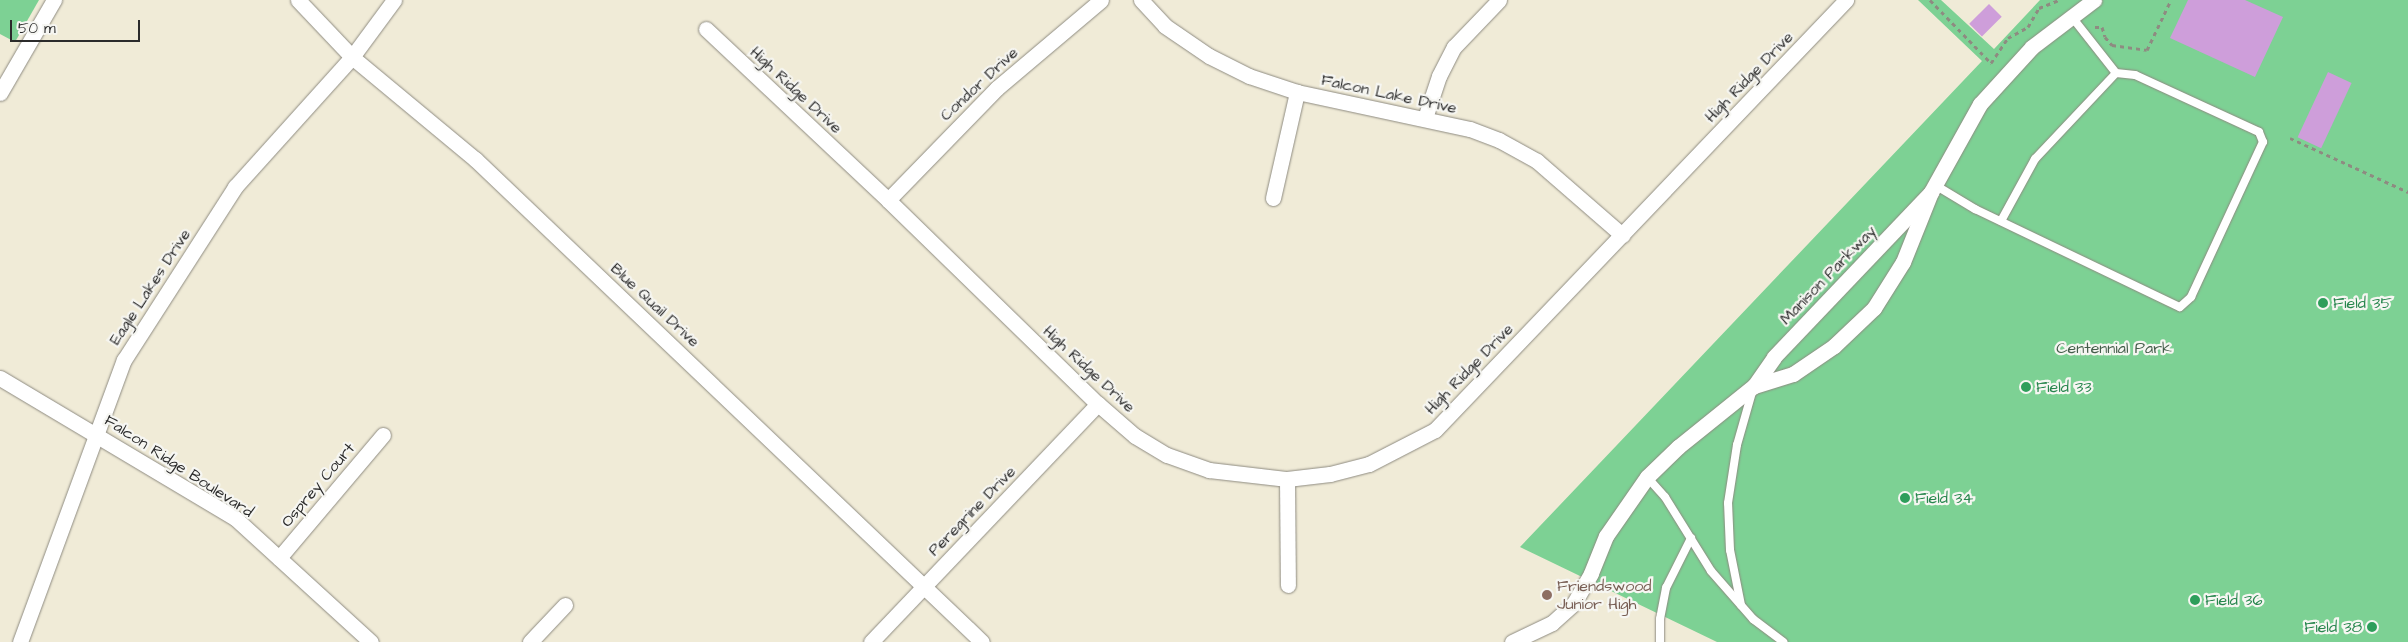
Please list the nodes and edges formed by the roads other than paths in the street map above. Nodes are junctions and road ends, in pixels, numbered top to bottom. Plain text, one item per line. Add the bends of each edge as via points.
1 (54, 0) edge
2 (298, 0) edge
3 (394, 0) edge
4 (1101, 0) edge
5 (1141, 0) edge
6 (1499, 0) edge
7 (1846, 0) edge
8 (2094, 0) edge
9 (2077, 14) junction
10 (706, 29) dead end
11 (352, 57) junction
12 (2116, 73) junction
13 (1298, 92) junction
14 (0, 93) edge
15 (1425, 118) junction
16 (1933, 189) junction
17 (1273, 198) dead end
18 (888, 200) junction
19 (2001, 221) junction
20 (1622, 235) junction
21 (0, 378) edge
22 (1754, 386) junction
23 (1098, 404) junction
24 (97, 434) junction
25 (383, 435) dead end
26 (1647, 477) junction
27 (1287, 479) junction
28 (1691, 538) junction
29 (279, 558) junction
30 (1288, 585) dead end
31 (924, 587) junction
32 (565, 605) dead end
33 (1741, 605) junction
34 (20, 642) edge
35 (371, 642) edge
36 (530, 642) edge
37 (871, 642) edge
38 (982, 642) edge
39 (1512, 642) edge
40 (1660, 642) edge
41 (1783, 642) edge

1 - 14 street
2 - 11 street, Blue Quail Drive
3 - 11 street, Eagle Lakes Drive
4 - 18 street, Condor Drive via 997,88
5 - 13 street, Falcon Lake Drive via 1165,26 1209,56 1249,76
6 - 15 street via 1454,47 1439,76
7 - 20 street, High Ridge Drive
8 - 9 street, Manison Parkway
9 - 12 lane
9 - 16 street, Manison Parkway via 2032,47 2004,75 1963,131
10 - 18 street, High Ridge Drive
11 - 24 street, Eagle Lakes Drive via 235,187 124,360
11 - 31 street, Blue Quail Drive via 475,159
12 - 19 lane via 2035,159
12 - 19 lane via 2135,75 2259,132 2263,142 2192,298 2180,307
13 - 15 street, Falcon Lake Drive
13 - 17 street
15 - 20 street, Falcon Lake Drive via 1470,129 1537,161
16 - 19 lane
16 - 22 street, Manison Parkway via 1774,357
16 - 22 street, Manison Parkway via 1903,262 1874,308 1834,346 1793,374
18 - 23 street, High Ridge Drive
20 - 27 street, High Ridge Drive via 1435,430 1369,464 1330,474
21 - 24 street, Falcon Ridge Boulevard
22 - 26 street, Manison Parkway via 1678,447
22 - 33 lane via 1737,445 1728,503 1730,550
23 - 27 street, High Ridge Drive via 1135,436 1167,455 1209,470
23 - 31 street, Peregrine Drive
24 - 29 street, Falcon Ridge Boulevard via 235,518
24 - 34 street, Eagle Lakes Drive
25 - 29 street, Osprey Court
26 - 28 lane via 1665,497
26 - 39 street, Manison Parkway via 1606,536 1591,573 1574,602 1552,623
27 - 30 street
28 - 33 lane via 1711,571
28 - 40 lane via 1666,588 1660,619
29 - 35 street, Falcon Ridge Boulevard
31 - 37 street, Peregrine Drive
31 - 38 street, Blue Quail Drive
32 - 36 street
33 - 41 lane via 1753,620

